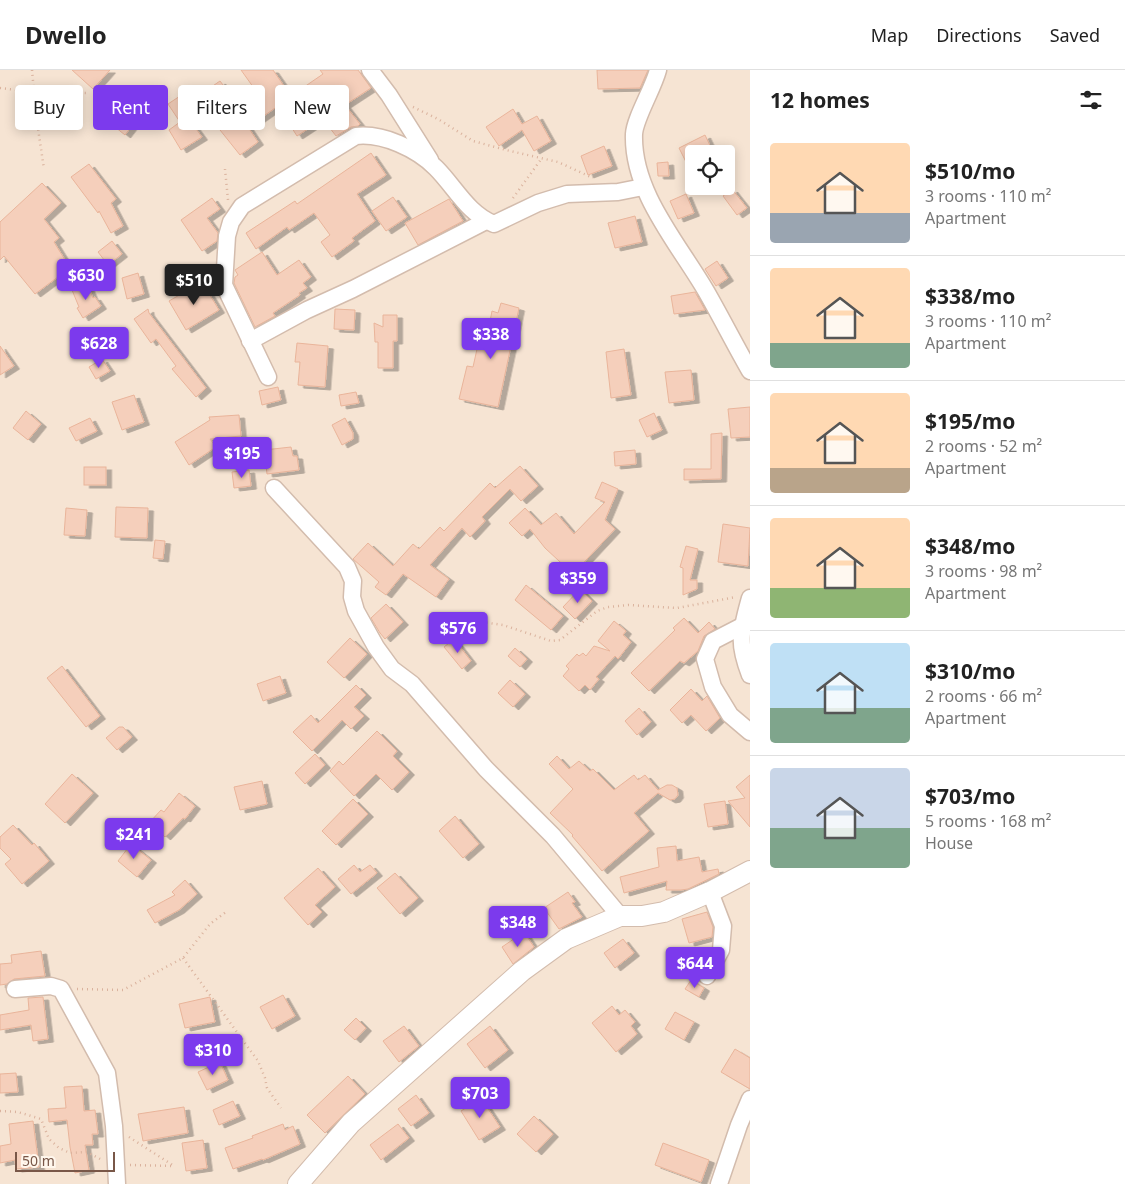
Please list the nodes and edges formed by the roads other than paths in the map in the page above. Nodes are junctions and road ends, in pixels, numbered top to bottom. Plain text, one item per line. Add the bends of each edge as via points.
1 (370, 70) edge
2 (658, 70) edge
3 (436, 168) junction
4 (644, 188) junction
5 (486, 221) junction
6 (250, 341) junction
7 (750, 371) edge
8 (268, 377) dead end
9 (274, 488) dead end
10 (746, 597) edge
11 (742, 626) junction
12 (750, 675) edge
13 (750, 732) edge
14 (750, 870) edge
15 (710, 892) junction
16 (620, 916) junction
17 (707, 976) dead end
18 (14, 990) dead end
19 (750, 1099) edge
20 (116, 1174) edge
21 (298, 1184) edge
22 (719, 1184) edge

1 - 3 street
2 - 4 street via 634,131 634,153
3 - 5 street via 462,200
3 - 6 street via 412,150 390,140 369,134 356,136 242,206 231,222 227,236 224,285
4 - 5 street via 567,194 538,203 494,224
4 - 7 street via 706,290
5 - 6 street
6 - 8 street
9 - 16 street via 347,567 354,581 352,597 356,611 392,668 412,684 486,769 553,836
10 - 11 street
11 - 12 street via 740,647
11 - 13 street via 713,641 705,659 713,687 730,715
14 - 15 street
15 - 16 street via 664,912
15 - 17 street via 723,926 721,950
16 - 21 street via 566,939 522,971 351,1123
18 - 20 street via 51,986 60,989 107,1073
19 - 22 street

